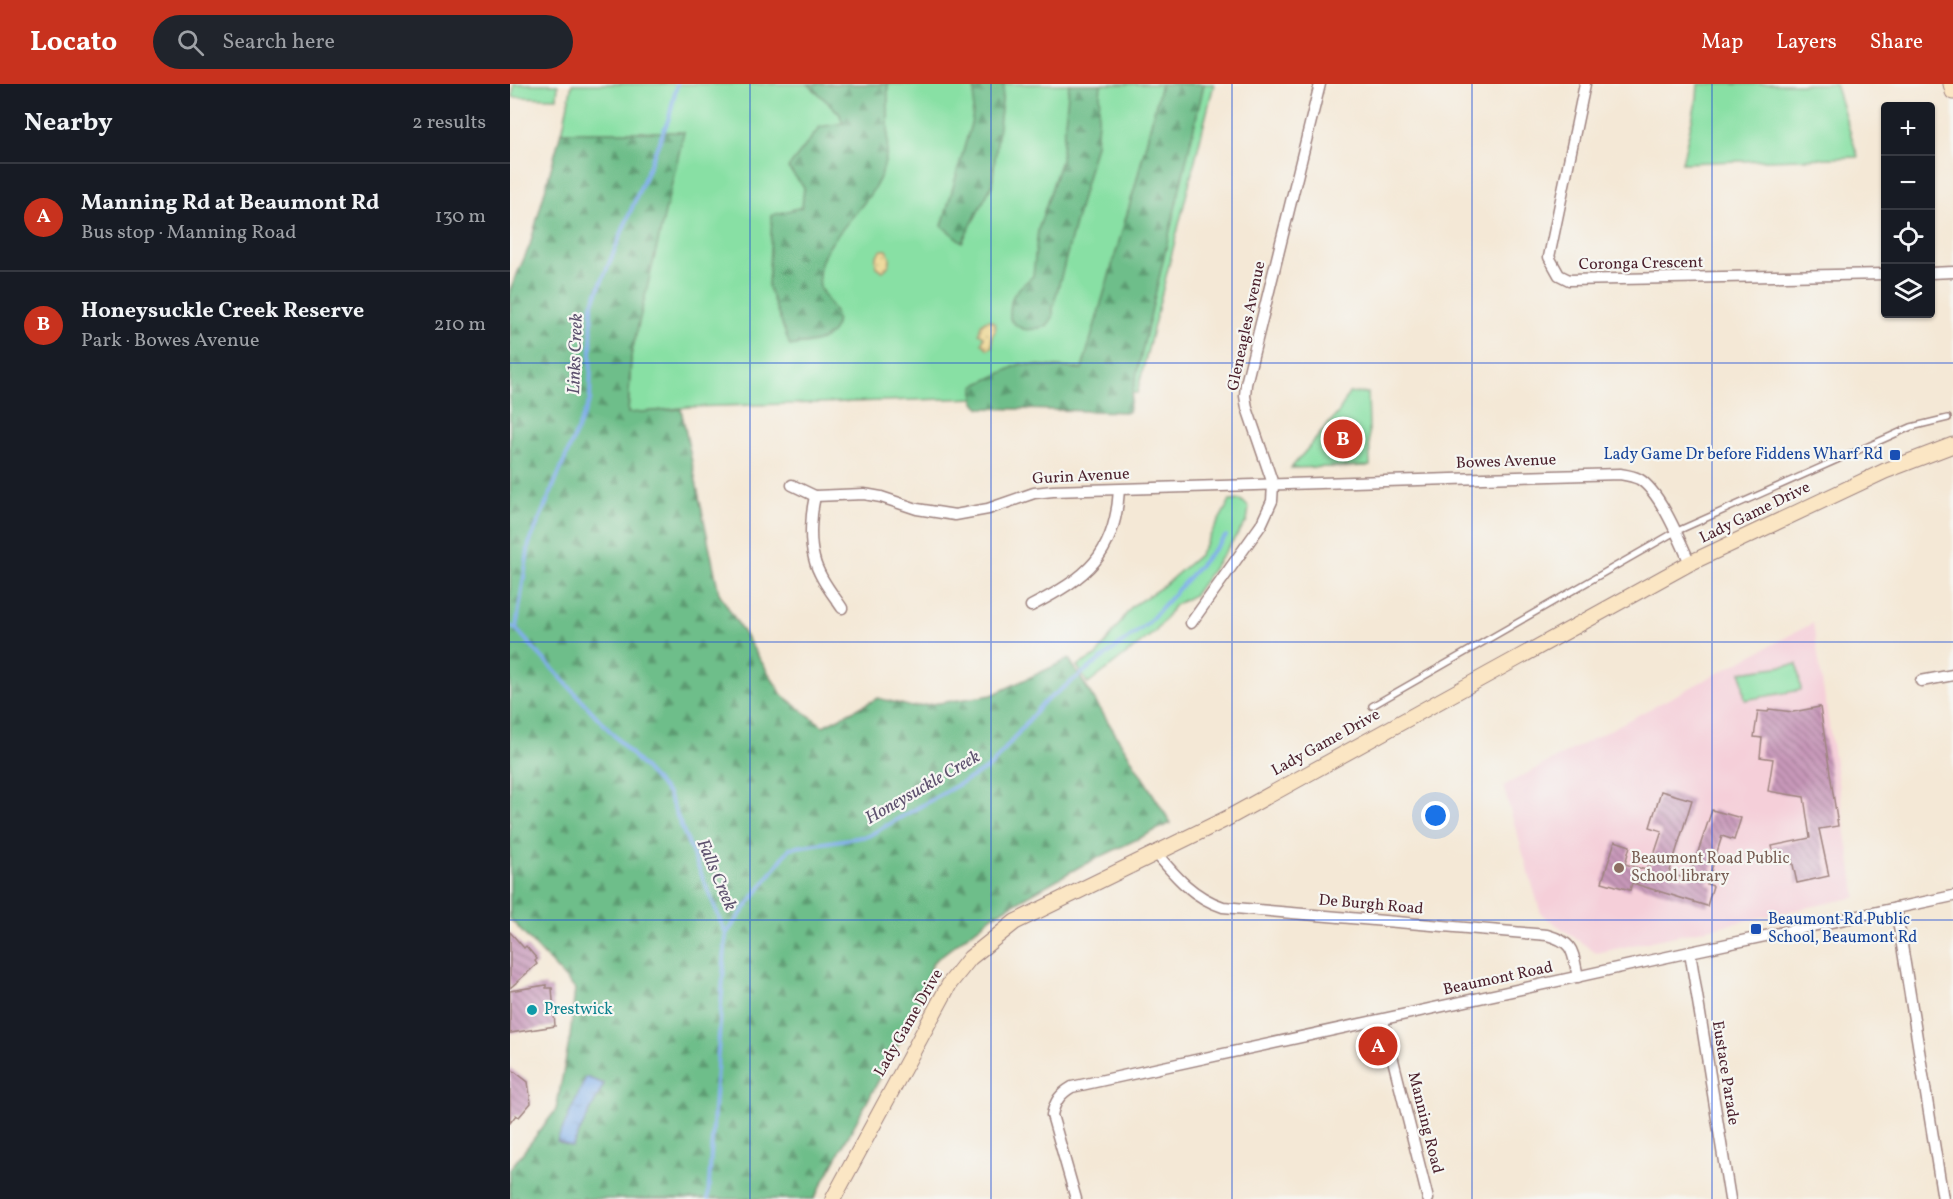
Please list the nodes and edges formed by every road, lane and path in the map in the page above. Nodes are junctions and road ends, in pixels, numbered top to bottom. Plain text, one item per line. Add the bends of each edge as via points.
1 (1320, 84) edge
2 (1585, 84) edge
3 (1951, 84) edge
4 (1953, 92) edge
5 (1953, 272) edge
6 (1935, 273) edge
7 (1881, 274) edge
8 (1948, 417) dead end
9 (1953, 445) edge
10 (1273, 484) junction
11 (792, 485) dead end
12 (1119, 490) junction
13 (815, 496) junction
14 (1675, 532) junction
15 (1690, 563) junction
16 (1031, 606) dead end
17 (842, 608) dead end
18 (1191, 623) dead end
19 (1953, 675) edge
20 (1921, 681) dead end
21 (1372, 706) dead end
22 (1156, 853) junction
23 (1953, 896) edge
24 (1896, 908) junction
25 (1690, 952) junction
26 (1578, 977) junction
27 (1383, 1020) junction
28 (833, 1199) edge
29 (1076, 1199) edge
30 (1428, 1199) edge
31 (1730, 1199) edge
32 (1943, 1199) edge

1 - 10 street, Gleneagles Avenue via 1246,384 1247,408
2 - 7 street, Coronga Crescent via 1549,257 1559,275 1569,280
3 - 4 main road
5 - 6 street
8 - 14 lane, Lady Game Drive via 1911,427
9 - 15 main road, Lady Game Drive via 1885,471
10 - 12 street, Gurin Avenue
10 - 14 street, Bowes Avenue via 1620,474 1637,478 1649,487
10 - 18 street, Gleneagles Avenue via 1268,514
11 - 13 street, Gurin Avenue
12 - 13 street, Gurin Avenue via 1034,493 988,509 955,515 864,494
12 - 16 street via 1118,514 1111,538 1100,556 1086,572
13 - 17 street via 811,513 814,558
14 - 15 street, Bowes Avenue
14 - 21 lane, Lady Game Drive
15 - 22 main road, Lady Game Drive via 1236,813
19 - 20 street
22 - 26 street, De Burgh Road via 1178,880 1209,903 1547,935 1567,943
22 - 28 main road, Lady Game Drive via 1015,922 970,958 933,1012
23 - 24 street, Beaumont Road
24 - 25 street, Beaumont Road
24 - 32 street
25 - 26 street, Beaumont Road
25 - 31 street, Eustace Parade
26 - 27 street, Beaumont Road
27 - 29 street, Beaumont Road via 1072,1087 1055,1102 1052,1115
27 - 30 street, Manning Road

